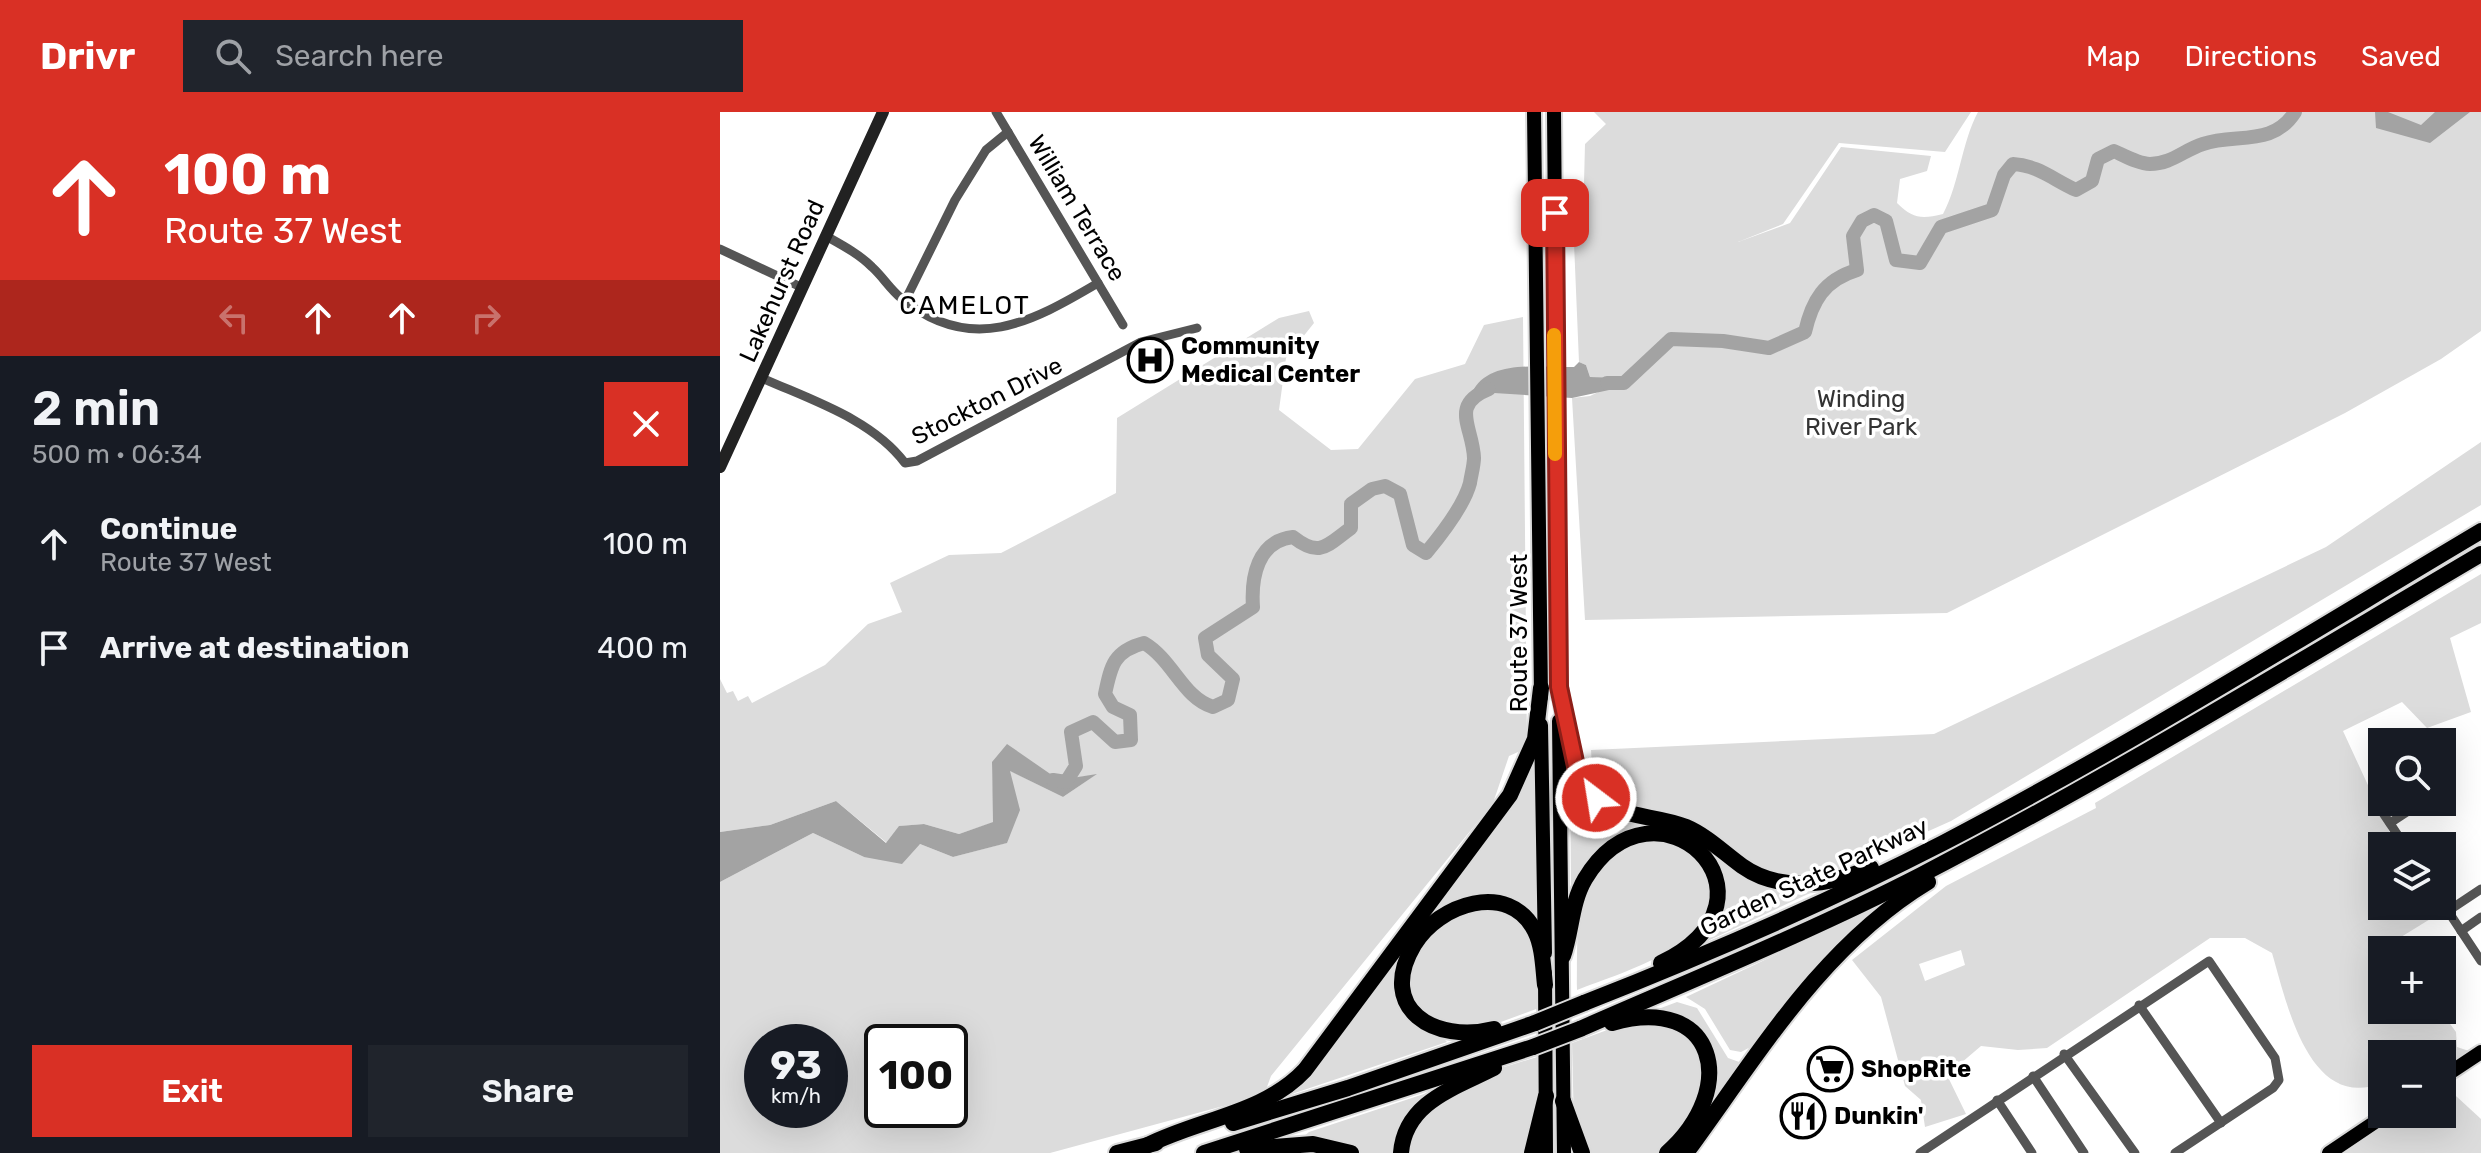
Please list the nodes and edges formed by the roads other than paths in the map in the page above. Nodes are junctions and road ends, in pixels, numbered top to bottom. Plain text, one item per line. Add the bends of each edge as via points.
1 (883, 112) edge
2 (996, 112) edge
3 (1534, 112) edge
4 (1555, 112) edge
5 (1008, 132) junction
6 (826, 236) junction
7 (720, 249) edge
8 (1098, 283) junction
9 (803, 288) junction
10 (905, 301) junction
11 (1123, 325) dead end
12 (1197, 328) dead end
13 (1546, 346) junction
14 (762, 378) junction
15 (1547, 414) junction
16 (720, 467) edge
17 (2481, 531) edge
18 (2481, 554) edge
19 (1559, 687) junction
20 (1541, 688) junction
21 (2175, 736) junction
22 (2054, 783) junction
23 (2385, 816) edge
24 (2401, 816) edge
25 (2390, 823) junction
26 (2396, 832) edge
27 (2481, 889) edge
28 (2456, 902) edge
29 (2481, 917) edge
30 (2454, 920) edge
31 (2461, 931) junction
32 (1563, 956) junction
33 (2481, 961) edge
34 (1545, 985) junction
35 (1584, 1003) junction
36 (2139, 1005) junction
37 (1535, 1023) junction
38 (1580, 1029) junction
39 (1533, 1047) junction
40 (2481, 1052) edge
41 (2064, 1054) junction
42 (2456, 1069) edge
43 (2033, 1076) junction
44 (1546, 1096) junction
45 (1997, 1100) junction
46 (1563, 1101) junction
47 (2221, 1123) junction
48 (2368, 1127) edge
49 (1148, 1145) junction
50 (1117, 1153) edge
51 (1204, 1153) edge
52 (1225, 1153) edge
53 (1351, 1153) edge
54 (1401, 1153) edge
55 (1532, 1153) edge
56 (1546, 1153) edge
57 (1564, 1153) edge
58 (1582, 1153) edge
59 (1667, 1153) edge
60 (1686, 1153) edge
61 (1920, 1153) edge
62 (2032, 1153) edge
63 (2084, 1153) edge
64 (2135, 1153) edge
65 (2175, 1153) edge
66 (2329, 1153) edge

1 - 6 main road, Lakehurst Road
2 - 5 street, William Terrace
3 - 13 main road, Route 37 West
4 - 13 main road, Route 37 West
5 - 8 street, William Terrace
5 - 10 street via 986,150 955,200
6 - 9 main road, Lakehurst Road
6 - 10 street via 863,259
7 - 9 street
8 - 10 street via 1037,319 990,329 948,324
8 - 11 street, William Terrace
9 - 14 main road, Lakehurst Road
12 - 14 street, Stockton Drive via 1141,342 905,463 862,426
13 - 15 main road, Route 37 West
14 - 16 main road, Lakehurst Road
15 - 19 main road, Route 37 West
15 - 20 main road, Route 37 West
17 - 22 highway, Garden State Parkway
18 - 21 highway, Garden State Parkway
19 - 22 highway via 1577,771 1596,798 1618,810 1689,829 1750,871 1779,882 1811,883 1862,871
19 - 32 main road, Route 37 West
20 - 34 main road, Route 37 West
20 - 49 highway via 1535,739 1510,795 1305,1070 1264,1100
21 - 38 highway, Garden State Parkway via 1918,876
21 - 60 highway via 2011,838 1921,885 1868,923 1817,976
22 - 35 highway, Garden State Parkway via 1841,893
23 - 25 street
24 - 25 street
25 - 26 street
27 - 28 street
29 - 31 street
30 - 31 street
31 - 33 street
32 - 35 highway via 1581,887 1611,850 1662,834 1688,841 1706,856 1717,893 1713,914 1700,936 1672,958
32 - 46 main road, Route 37 West
34 - 37 highway via 1535,931 1519,911 1493,901 1439,920 1418,939 1406,965 1409,1006 1434,1029 1468,1033
34 - 44 main road, Route 37 West
35 - 37 highway, Garden State Parkway, bridge
36 - 41 street
36 - 47 street
36 - 47 street via 2204,962 2212,963 2275,1058 2279,1080
37 - 49 highway, Garden State Parkway via 1336,1092
38 - 39 highway, Garden State Parkway, bridge
38 - 59 highway via 1655,1019 1677,1024 1700,1042 1710,1068 1709,1091 1694,1124
39 - 51 highway, Garden State Parkway
39 - 54 highway via 1422,1107 1407,1127
40 - 42 main road
41 - 43 street
41 - 64 street
43 - 45 street
43 - 63 street
44 - 55 highway
44 - 56 main road, Route 37 West
45 - 61 street
45 - 62 street
46 - 57 main road, Route 37 West
46 - 58 highway
47 - 65 street
48 - 66 main road
49 - 50 highway, Garden State Parkway
52 - 53 highway via 1288,1143 1321,1144

